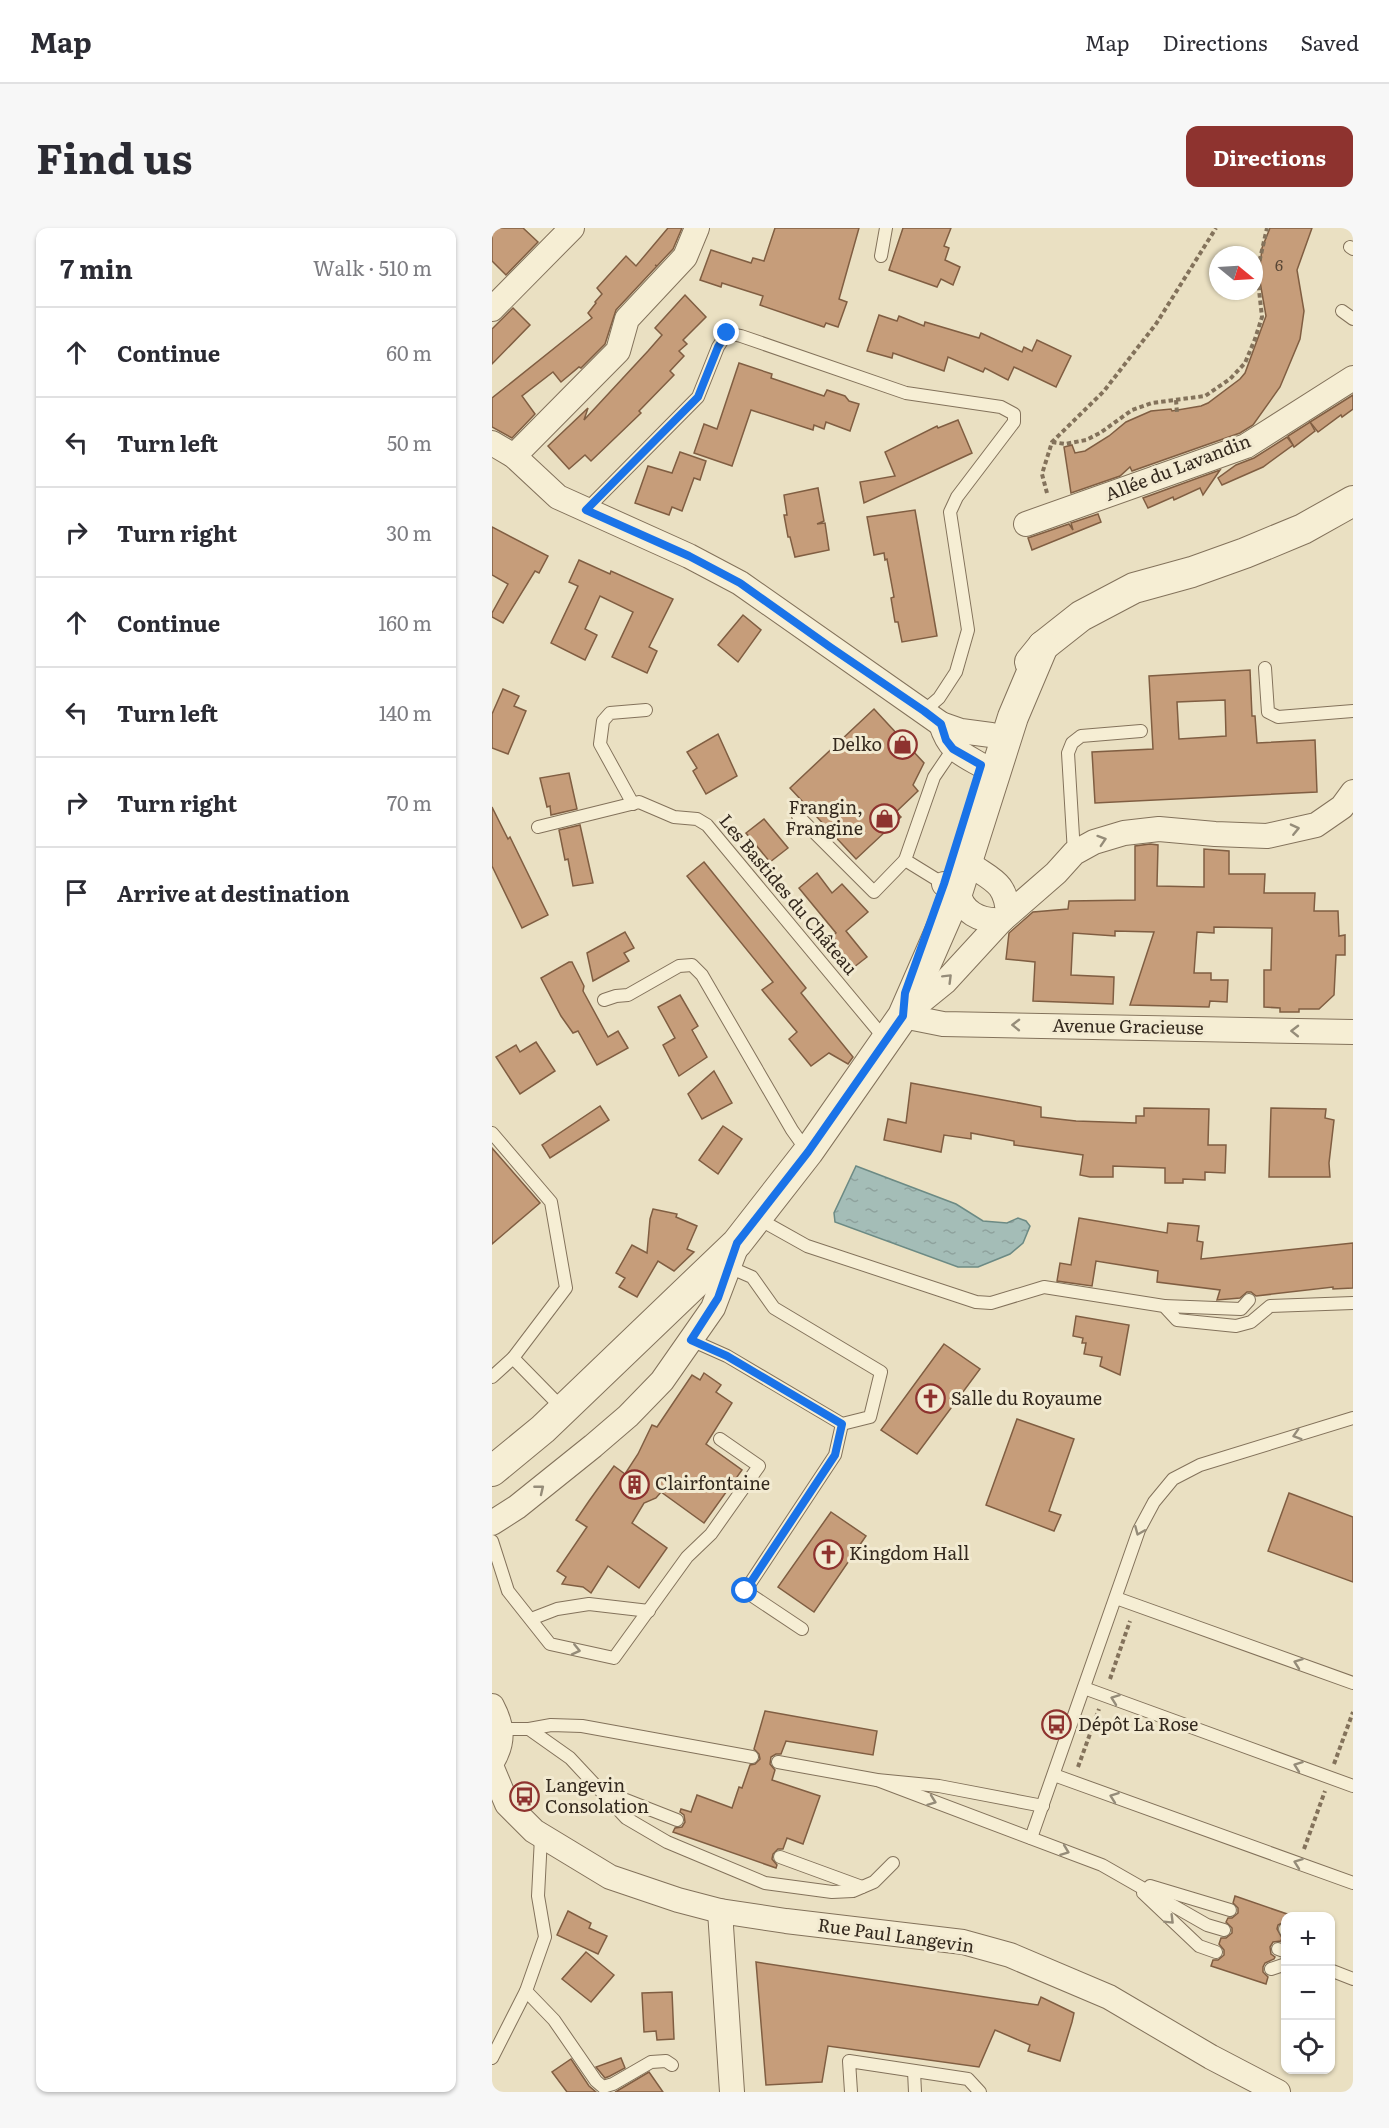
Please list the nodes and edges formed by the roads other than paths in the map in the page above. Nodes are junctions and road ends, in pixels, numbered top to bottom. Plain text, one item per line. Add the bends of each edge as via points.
1 (572, 228) edge
2 (697, 228) edge
3 (886, 228) edge
4 (880, 256) dead end
5 (492, 309) edge
6 (1342, 311) dead end
7 (1353, 319) edge
8 (1353, 378) edge
9 (492, 442) edge
10 (514, 456) junction
11 (1353, 501) edge
12 (586, 510) junction
13 (1026, 524) dead end
14 (1042, 646) junction
15 (1265, 668) dead end
16 (646, 710) dead end
17 (1353, 711) edge
18 (932, 717) junction
19 (1141, 731) dead end
20 (991, 735) junction
21 (953, 749) junction
22 (981, 765) junction
23 (1353, 792) edge
24 (633, 804) junction
25 (798, 816) dead end
26 (538, 827) dead end
27 (1074, 853) junction
28 (905, 860) junction
29 (982, 873) junction
30 (1056, 873) junction
31 (951, 887) junction
32 (1005, 917) junction
33 (604, 1000) dead end
34 (903, 1016) junction
35 (1353, 1032) edge
36 (886, 1040) junction
37 (492, 1133) edge
38 (808, 1152) junction
39 (757, 1218) junction
40 (733, 1255) junction
41 (1250, 1300) dead end
42 (1353, 1303) edge
43 (1164, 1306) junction
44 (691, 1340) junction
45 (513, 1358) junction
46 (492, 1377) edge
47 (563, 1409) junction
48 (1353, 1418) edge
49 (842, 1424) junction
50 (720, 1439) dead end
51 (492, 1472) edge
52 (492, 1523) edge
53 (492, 1541) edge
54 (1116, 1598) junction
55 (649, 1611) junction
56 (531, 1619) junction
57 (802, 1629) dead end
58 (1353, 1683) edge
59 (1084, 1688) junction
60 (492, 1706) edge
61 (501, 1729) junction
62 (529, 1729) junction
63 (752, 1757) dead end
64 (492, 1762) edge
65 (778, 1762) dead end
66 (492, 1768) edge
67 (1056, 1769) junction
68 (877, 1780) junction
69 (593, 1783) junction
70 (1353, 1786) edge
71 (1043, 1806) junction
72 (492, 1809) edge
73 (677, 1820) dead end
74 (538, 1834) junction
75 (1031, 1838) junction
76 (780, 1857) dead end
77 (893, 1863) dead end
78 (1129, 1880) junction
79 (1353, 1883) edge
80 (862, 1887) junction
81 (1230, 1910) dead end
82 (720, 1911) junction
83 (1224, 1930) dead end
84 (1216, 1952) dead end
85 (1281, 1966) edge
86 (1271, 1969) dead end
87 (1335, 1972) edge
88 (1353, 1979) edge
89 (526, 1991) junction
90 (492, 2058) edge
91 (672, 2066) dead end
92 (914, 2071) junction
93 (600, 2090) edge
94 (732, 2092) edge
95 (851, 2092) edge
96 (915, 2092) edge
97 (980, 2092) edge
98 (1278, 2092) edge

1 - 5 street
2 - 10 street via 684,257 627,319 618,351
3 - 4 lane
6 - 7 lane
8 - 13 street, Allée du Lavandin via 1246,446
9 - 10 street
10 - 12 street via 558,497
11 - 14 street via 1245,554 1134,588 1081,616
12 - 18 street via 740,583
12 - 18 lane via 698,397 727,333 906,393 1001,407 1014,414 1014,422 950,512 968,630 956,672
14 - 20 street via 1019,677
14 - 29 street via 1013,717
15 - 17 lane via 1268,712 1278,717
16 - 24 lane via 610,713 603,721 600,744
18 - 20 street via 961,731
18 - 21 street
19 - 27 lane via 1081,736 1072,743 1068,753
20 - 22 street
21 - 22 street
21 - 28 lane via 934,777
22 - 31 street
27 -> 23 street via 1124,833 1159,829 1267,836 1316,825 1342,807
24 - 26 lane, Les Bastides du Château
24 - 36 lane, Les Bastides du Château via 639,802 707,825
25 - 28 lane via 874,892
27 - 30 street
28 - 31 lane
29 - 30 street via 1025,880
29 - 31 street
29 - 32 street via 1002,888 1008,902
30 - 32 street
31 - 32 street via 968,911 991,921
31 - 34 street via 905,993
34 -> 32 street via 945,982
33 - 38 lane via 628,995 680,966 692,965 702,975
35 -> 34 street, Avenue Gracieuse via 943,1024
34 - 36 street
36 - 38 street
37 - 45 lane via 551,1202 566,1288
38 - 39 street
39 - 40 street
39 - 43 lane via 807,1246 976,1302 991,1303 1044,1287
40 - 44 street via 713,1308
40 - 47 street
40 - 49 lane via 774,1308 881,1372 870,1417
41 - 43 lane via 1241,1309
42 - 43 lane via 1270,1306 1251,1322 1236,1326 1177,1320
44 - 49 lane via 727,1356
52 -> 44 street via 628,1416 662,1381
45 - 46 lane
45 - 47 lane
47 - 51 street
48 -> 54 lane via 1200,1465 1173,1479 1154,1502 1139,1530
49 - 57 lane via 835,1455 745,1591
50 - 55 lane via 759,1466
53 - 56 lane via 508,1591
58 -> 54 lane
54 - 59 lane
55 - 56 lane via 589,1604 557,1609
56 -> 55 lane via 550,1644 614,1658
59 - 67 lane
70 -> 59 lane
60 - 61 street
61 - 62 lane
61 - 64 street via 498,1752
62 - 63 lane via 582,1726
62 - 69 lane via 570,1758
65 - 68 lane
66 - 74 street, Rue Paul Langevin via 507,1804
67 - 71 lane
79 -> 67 lane
68 - 71 lane via 939,1786
68 -> 75 lane
69 - 73 lane
69 - 80 lane via 626,1818 667,1842 765,1883 832,1892
71 - 75 lane
72 - 74 street, Rue Paul Langevin
74 - 82 street, Rue Paul Langevin via 610,1877
74 - 89 lane via 538,1896 545,1937
75 -> 78 lane via 1102,1864
76 - 80 lane
77 - 80 lane via 874,1882
78 - 81 lane
78 - 83 lane via 1207,1925
78 -> 84 lane via 1198,1946
82 - 94 street
82 - 98 street, Rue Paul Langevin via 963,1942 1010,1955 1109,1997
85 - 86 lane
87 - 88 lane
89 - 90 lane
89 - 93 lane via 554,2020
91 - 93 lane via 666,2061 651,2062
92 - 95 lane via 849,2061
92 - 96 lane
92 - 97 lane via 968,2079

